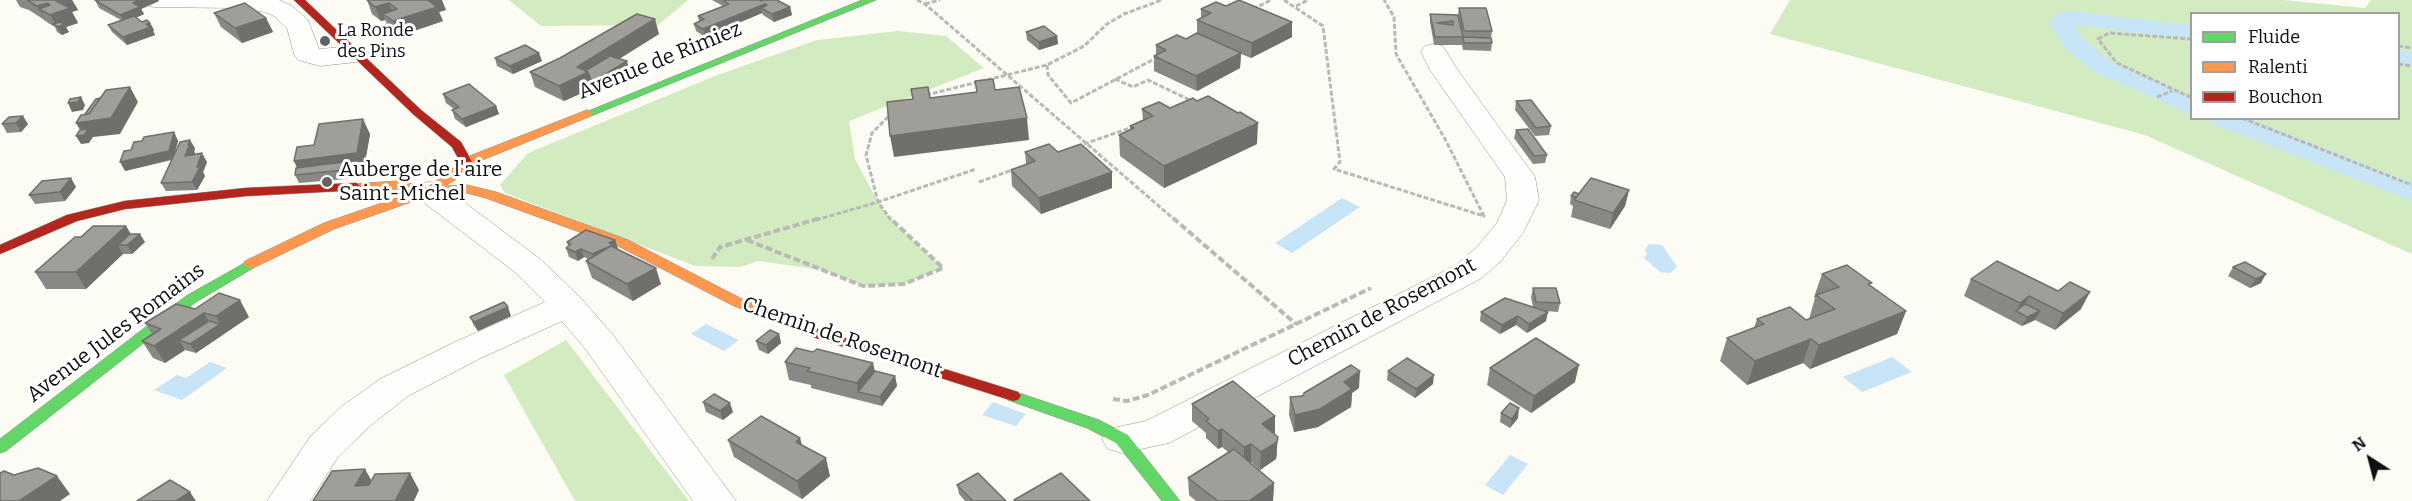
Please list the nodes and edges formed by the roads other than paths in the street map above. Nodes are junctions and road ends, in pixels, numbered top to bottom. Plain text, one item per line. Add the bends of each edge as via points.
1 (154, 0) edge
2 (299, 0) edge
3 (871, 0) edge
4 (1434, 52) dead end
5 (356, 54) junction
6 (466, 162) junction
7 (429, 191) junction
8 (0, 250) edge
9 (568, 305) junction
10 (1122, 439) junction
11 (0, 447) edge
12 (288, 501) edge
13 (715, 501) edge
14 (1172, 501) edge

1 - 5 street via 270,5 299,25 307,54 320,58
2 - 5 street
3 - 6 street, Avenue de Rimiez
4 - 10 street, Chemin de Rosemont via 1520,177 1523,200 1512,226 1468,272 1155,432
5 - 6 street via 456,146
6 - 7 street, Avenue de Rimiez
7 - 8 street via 398,185 246,192 125,205 72,218
7 - 9 street via 528,266
7 - 10 street, Chemin de Rosemont via 466,189 491,195 623,243 768,315 982,385 1093,424
7 - 11 street, Avenue Jules Romains via 329,226 215,283
9 - 12 street via 395,387 356,416 324,447
9 - 13 street
10 - 14 street, Chemin de Rosemont

